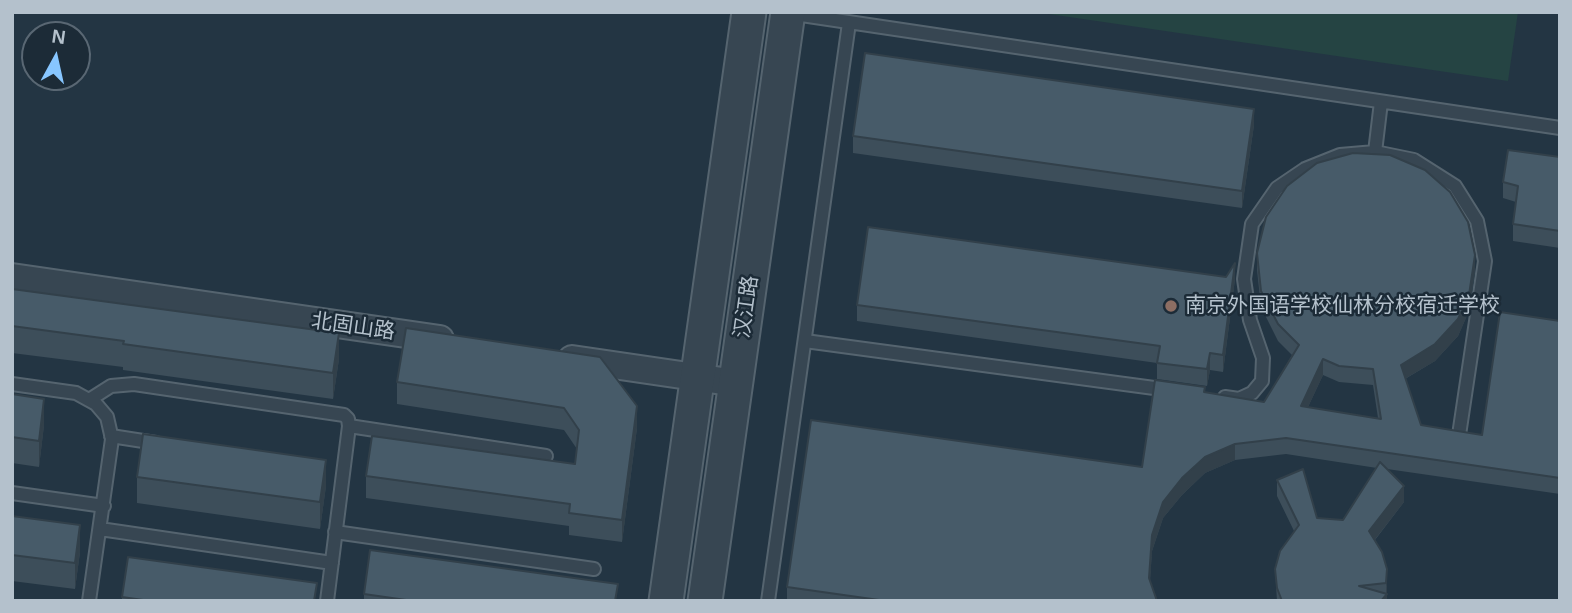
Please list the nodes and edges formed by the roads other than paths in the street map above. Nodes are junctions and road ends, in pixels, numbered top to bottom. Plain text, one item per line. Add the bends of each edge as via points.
1 (749, 12) edge
2 (788, 13) edge
3 (849, 23) junction
4 (1381, 102) junction
5 (1560, 128) edge
6 (1375, 152) junction
7 (12, 277) edge
8 (805, 341) junction
9 (465, 343) edge
10 (547, 355) edge
11 (698, 377) junction
12 (736, 383) junction
13 (12, 384) edge
14 (1185, 392) edge
15 (1212, 396) edge
16 (89, 400) junction
17 (349, 426) junction
18 (1459, 435) edge
19 (111, 436) junction
20 (166, 444) edge
21 (546, 456) dead end
22 (330, 468) dead end
23 (344, 470) junction
24 (12, 493) edge
25 (104, 506) junction
26 (100, 530) junction
27 (335, 532) junction
28 (332, 563) junction
29 (594, 569) dead end
30 (89, 601) edge
31 (327, 601) edge
32 (666, 601) edge
33 (705, 601) edge
34 (768, 601) edge

1 - 11 street, 汉江路
2 - 3 lane
2 - 12 street, 汉江路
3 - 4 lane
3 - 8 lane
4 - 5 lane
4 - 6 lane
6 - 15 lane via 1340,155 1305,169 1277,188 1252,224 1244,279 1250,320 1263,358 1262,381 1239,399
6 - 18 lane via 1414,160 1455,186 1477,221 1485,261
7 - 9 street, 北固山路
8 - 14 lane
8 - 34 lane
10 - 11 street
11 - 12 street
11 - 32 street, 汉江路
12 - 33 street, 汉江路
13 - 16 lane via 76,393
16 - 17 lane via 111,386 134,384 344,415
16 - 19 lane via 107,417
17 - 21 lane
17 - 23 lane
19 - 20 lane
19 - 25 lane
22 - 23 lane
23 - 27 lane
24 - 25 lane
25 - 26 lane
26 - 28 lane
26 - 30 lane
27 - 28 lane
27 - 29 lane
28 - 31 lane

